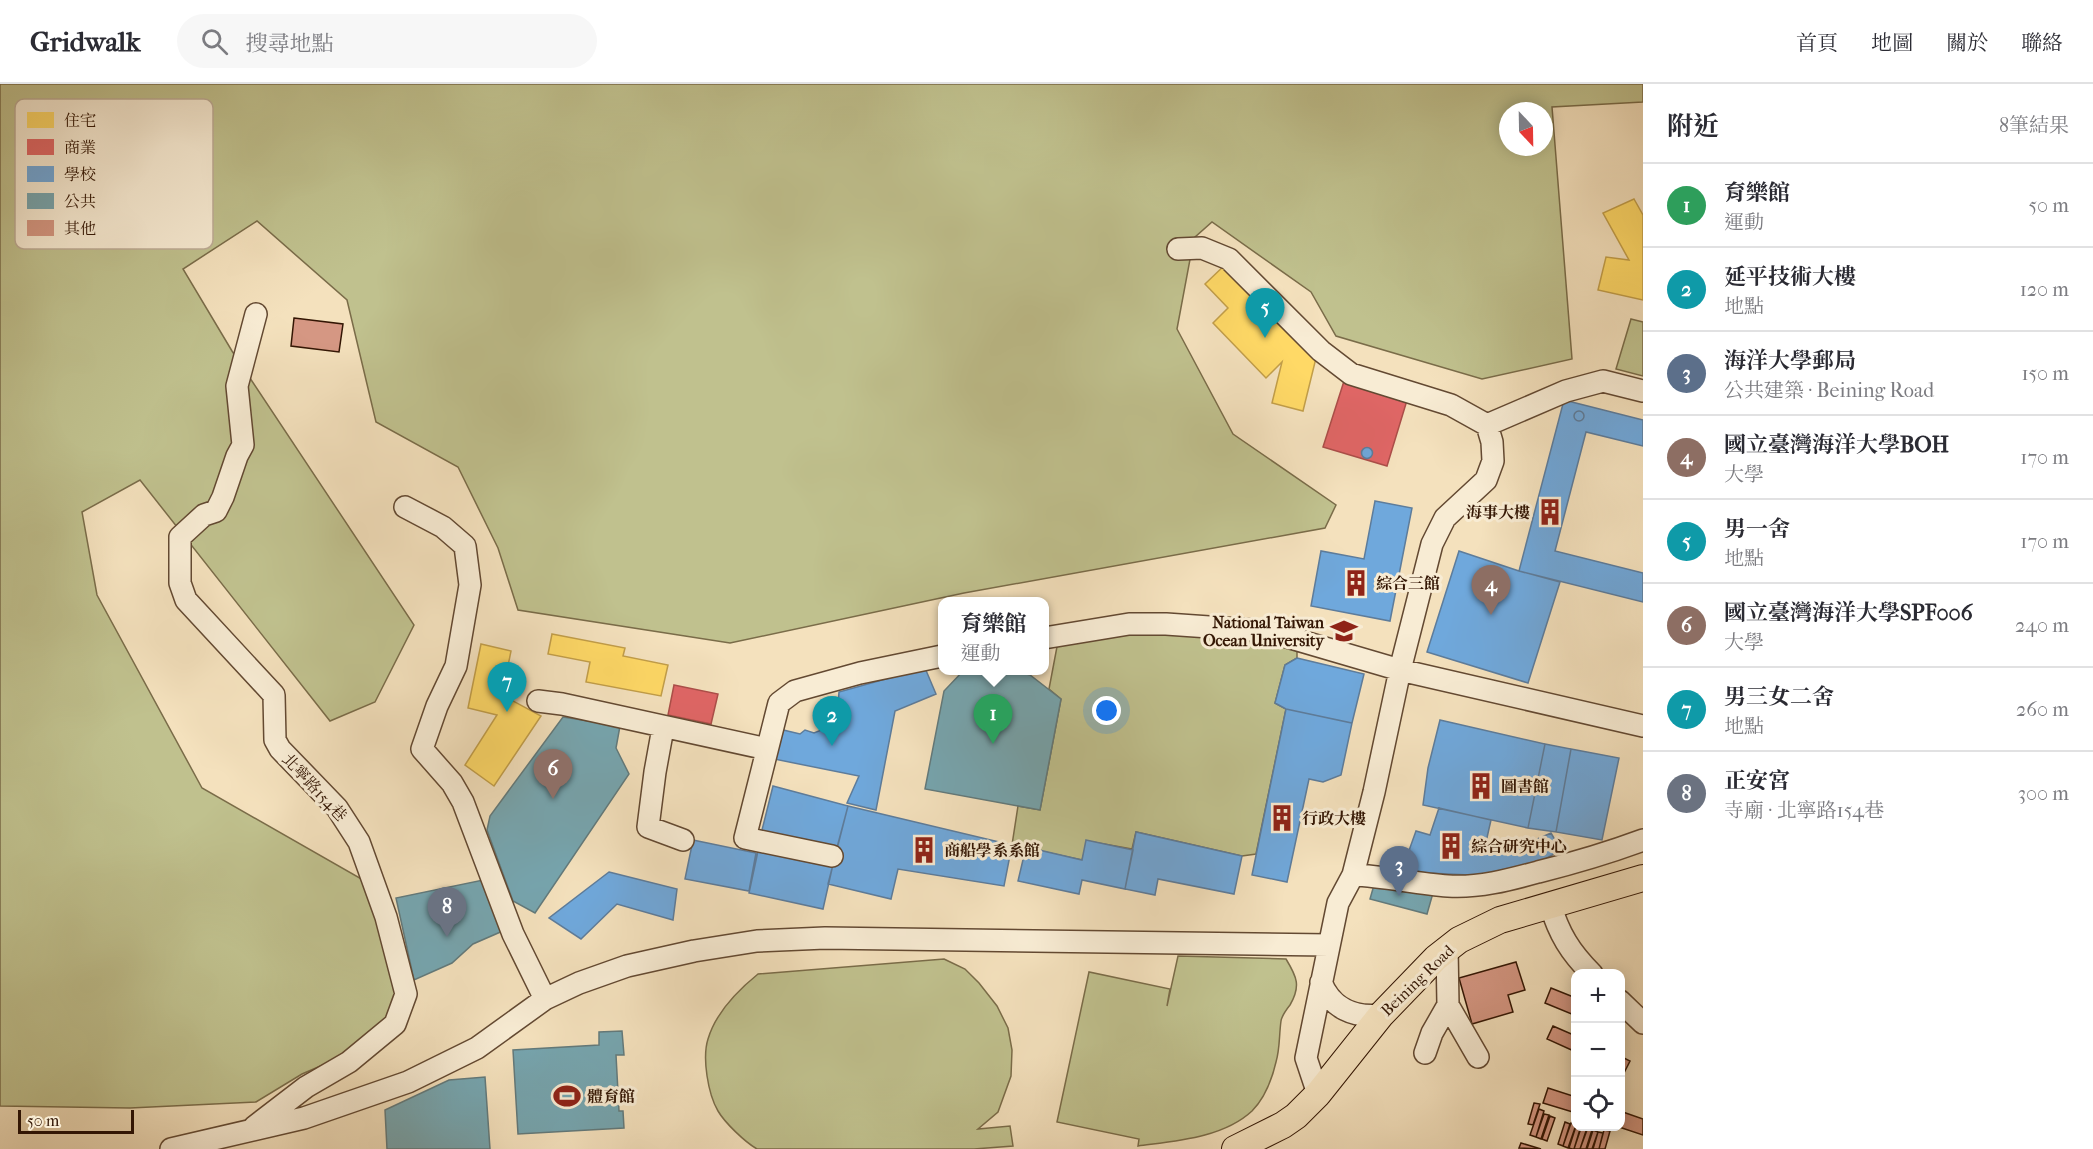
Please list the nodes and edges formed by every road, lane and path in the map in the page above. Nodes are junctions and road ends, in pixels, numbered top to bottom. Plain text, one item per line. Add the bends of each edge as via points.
1 (1178, 249) dead end
2 (256, 314) dead end
3 (1643, 391) edge
4 (1487, 425) junction
5 (405, 507) dead end
6 (1049, 638) edge
7 (938, 657) edge
8 (1400, 670) junction
9 (538, 701) dead end
10 (1643, 726) edge
11 (663, 728) junction
12 (767, 749) junction
13 (682, 840) dead end
14 (1643, 840) edge
15 (832, 856) dead end
16 (1353, 875) junction
17 (1643, 878) edge
18 (1550, 904) junction
19 (1329, 945) junction
20 (1447, 948) junction
21 (1587, 969) edge
22 (1321, 982) junction
23 (545, 999) junction
24 (1448, 1005) junction
25 (1625, 1006) edge
26 (1381, 1015) junction
27 (1643, 1023) edge
28 (1425, 1053) dead end
29 (1478, 1057) dead end
30 (1318, 1094) junction
31 (249, 1131) junction
32 (171, 1149) edge
33 (1235, 1149) edge

1 - 4 street via 1202,248 1229,259 1321,351 1351,374 1451,405
2 - 31 street, 北寧路154巷 via 237,386 243,445 216,511 204,515 180,537 180,583 186,600 274,695 275,740 280,749 353,830 386,917 406,994 395,1024 349,1062 306,1087
3 - 4 street via 1603,381 1566,391
4 - 8 street via 1493,461 1486,480 1445,518 1432,544
5 - 23 street via 443,527 465,546 470,585 456,666 422,749 463,802 513,934
6 - 8 street via 1129,624 1267,631
7 - 12 street via 795,692 778,703
8 - 10 street
8 - 16 street
9 - 11 street
11 - 12 street
11 - 13 street via 648,828
12 - 15 street via 745,838
14 - 16 street via 1594,858 1479,885 1449,886
16 - 19 street via 1338,903
17 - 18 main road, Beining Road
18 - 20 main road, Beining Road via 1484,926
18 - 21 street via 1560,934
19 - 22 street
19 - 23 street, 北寧路154巷 via 825,938 757,941 627,966
20 - 24 street
20 - 26 main road, Beining Road
22 - 26 street via 1332,1000 1354,1015
22 - 30 street via 1306,1058
23 - 31 street, 北寧路154巷 via 477,1048 408,1082 304,1118
24 - 28 street
24 - 29 street
25 - 27 street
26 - 30 main road, Beining Road
30 - 33 main road, Beining Road via 1283,1125
31 - 32 street, 北寧路154巷

